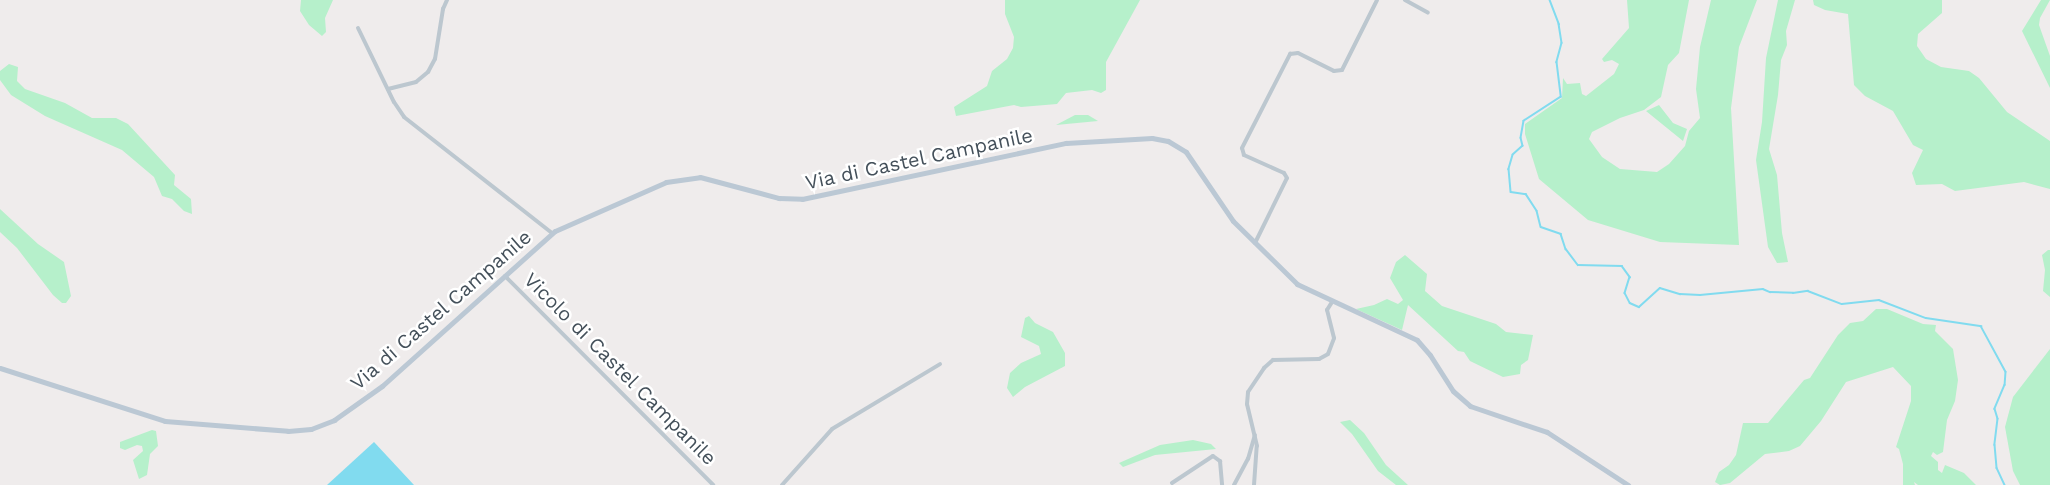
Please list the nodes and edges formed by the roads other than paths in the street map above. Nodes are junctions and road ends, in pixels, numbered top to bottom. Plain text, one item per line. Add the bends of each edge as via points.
1 (447, 0) edge
2 (1377, 0) edge
3 (1406, 0) edge
4 (1428, 13) dead end
5 (357, 28) dead end
6 (388, 89) junction
7 (552, 233) junction
8 (1255, 243) junction
9 (504, 275) junction
10 (1332, 302) junction
11 (940, 364) dead end
12 (0, 368) edge
13 (1255, 432) junction
14 (1172, 483) dead end
15 (713, 485) edge
16 (782, 485) edge
17 (1222, 485) edge
18 (1234, 485) edge
19 (1254, 485) edge
20 (1628, 485) edge

1 - 6 street via 435,59 428,72 418,81
2 - 8 street via 1342,70 1334,71 1297,52 1290,54 1242,148 1245,156 1284,173 1287,178
3 - 4 street
5 - 6 street
6 - 7 street via 411,123
7 - 8 street, Via di Castel Campanile via 631,196 685,177 703,177 779,198 802,199 1066,143 1137,138 1166,140 1186,152 1227,212
7 - 9 street, Via di Castel Campanile
8 - 10 street, Via di Castel Campanile via 1295,282
9 - 12 street, Via di Castel Campanile via 382,386 334,420 308,429 165,422
9 - 15 street, Vicolo di Castel Campanile
10 - 13 street via 1327,312 1334,342 1327,356 1273,360 1251,388 1247,404
10 - 20 street, Via di Castel Campanile via 1419,342 1467,405 1547,432
11 - 16 street via 834,427
13 - 18 street via 1248,459
13 - 19 street via 1258,449
14 - 17 street via 1213,456 1220,461

